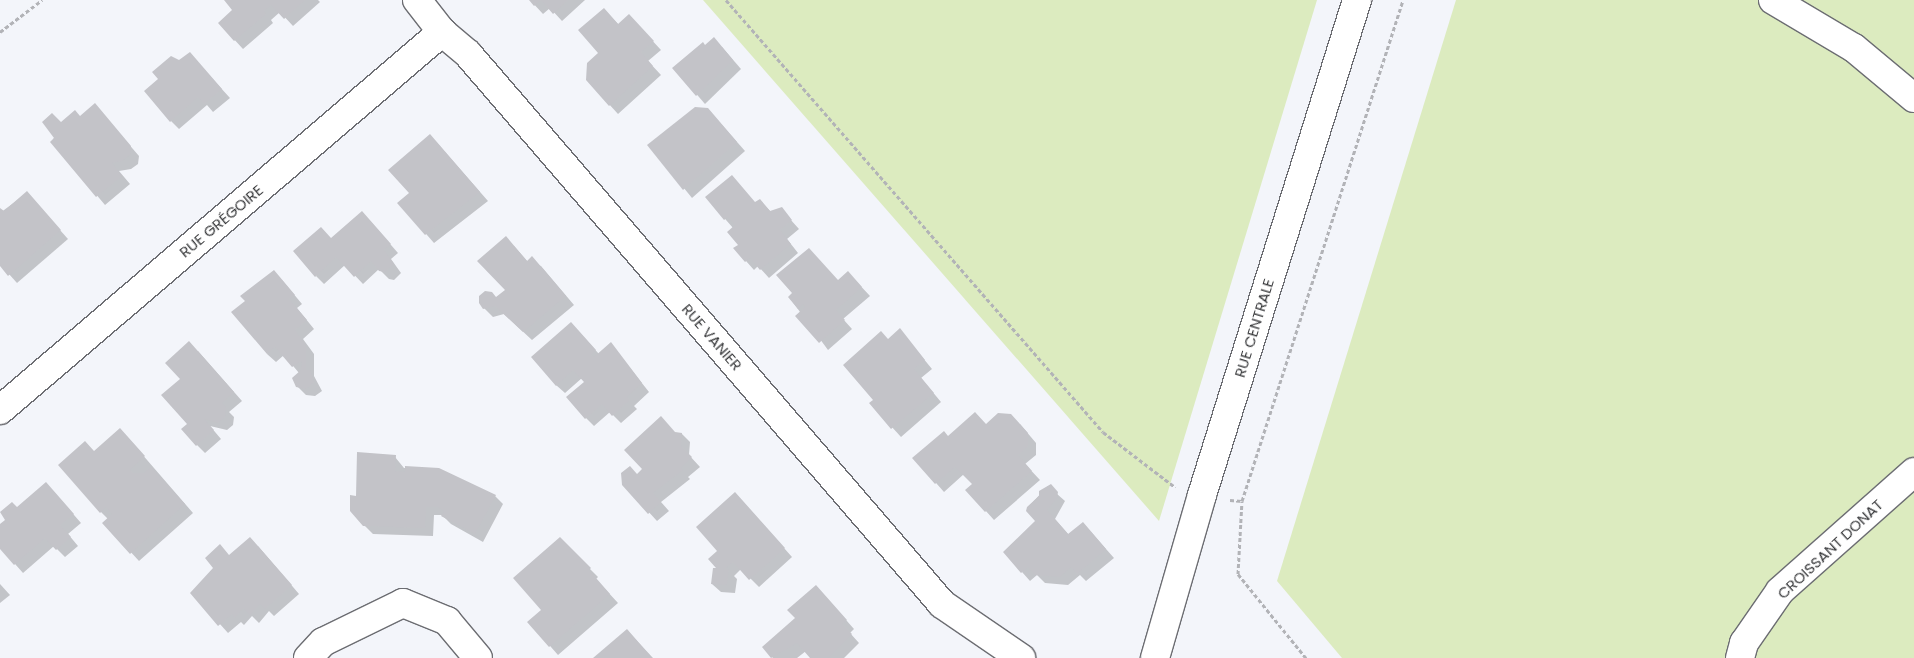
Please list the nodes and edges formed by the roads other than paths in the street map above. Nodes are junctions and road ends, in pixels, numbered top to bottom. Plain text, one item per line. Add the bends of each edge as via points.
1 (417, 0) edge
2 (1357, 0) edge
3 (1773, 0) edge
4 (442, 32) junction
5 (1914, 98) edge
6 (0, 410) edge
7 (1914, 472) edge
8 (308, 658) edge
9 (478, 658) edge
10 (1021, 658) edge
11 (1155, 658) edge
12 (1740, 658) edge

1 - 4 street, RUE VANIER
2 - 11 street, RUE CENTRALE via 1202,495
3 - 5 street via 1854,48
4 - 6 street, RUE GRÉGOIRE
4 - 10 street, RUE VANIER via 468,54 942,604
7 - 12 street, CROISSANT DONAT via 1780,591 1744,643
8 - 9 street via 323,642 403,603 447,621

